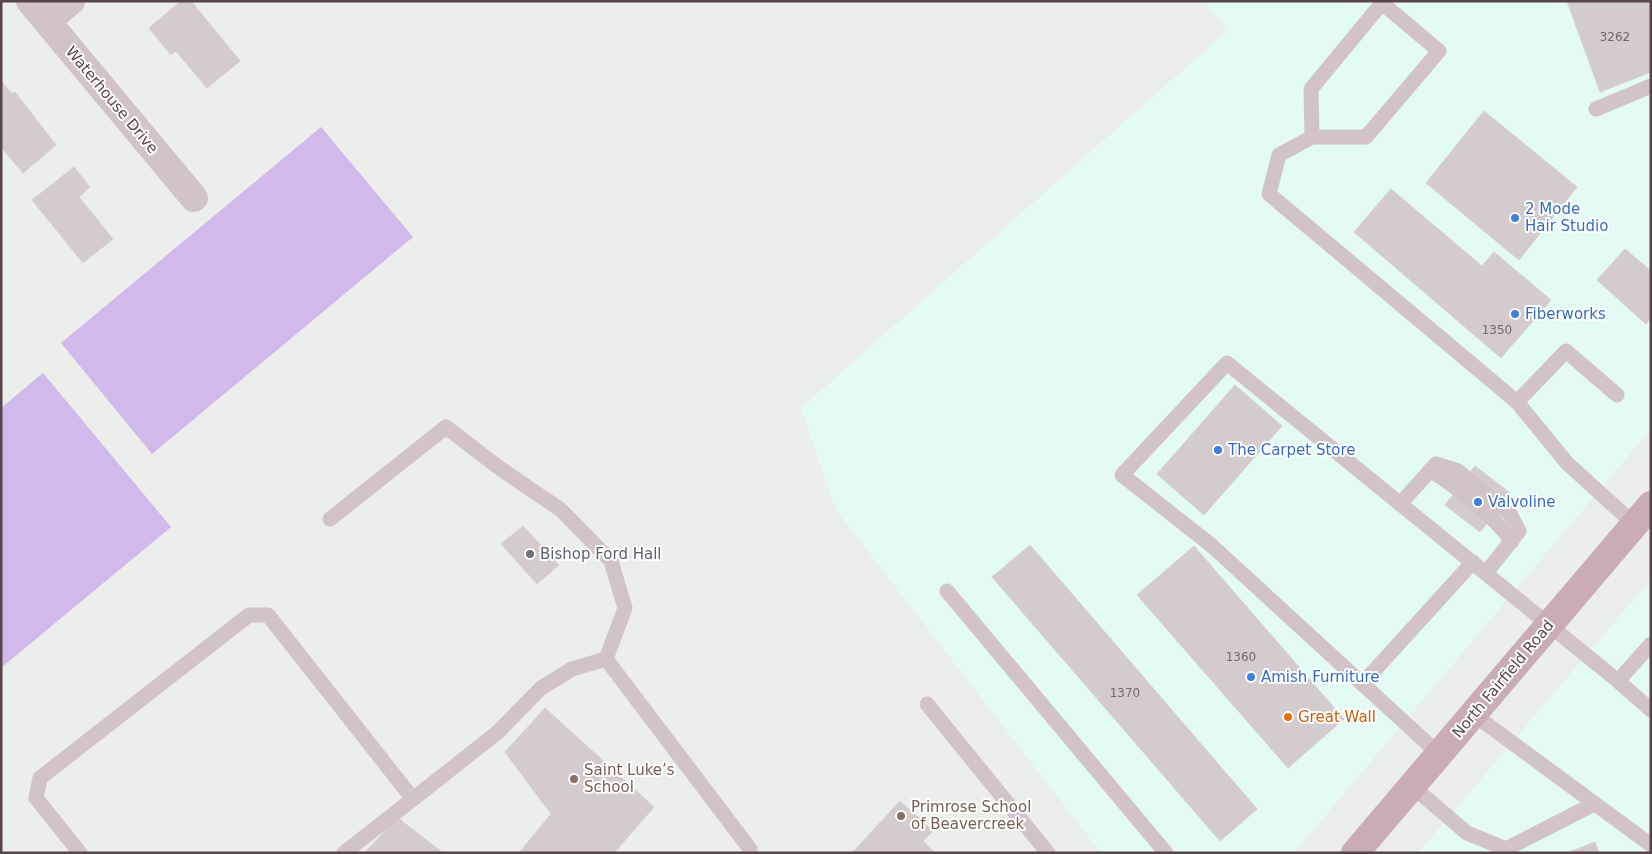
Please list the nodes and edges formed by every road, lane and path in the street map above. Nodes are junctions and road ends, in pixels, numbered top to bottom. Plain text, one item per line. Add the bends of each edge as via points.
1 (71, 1) edge
2 (38, 11) edge
3 (1651, 86) edge
4 (1596, 109) dead end
5 (1312, 136) junction
6 (194, 198) dead end
7 (1617, 396) dead end
8 (1516, 402) junction
9 (1400, 504) junction
10 (1642, 515) edge
11 (330, 519) dead end
12 (1473, 562) junction
13 (1486, 573) junction
14 (947, 591) dead end
15 (1549, 624) junction
16 (1651, 644) edge
17 (606, 659) junction
18 (1618, 681) junction
19 (1362, 684) junction
20 (927, 704) dead end
21 (1651, 710) edge
22 (1473, 714) junction
23 (1439, 754) junction
24 (1412, 786) junction
25 (413, 799) junction
26 (1594, 804) junction
27 (1651, 845) edge
28 (80, 853) edge
29 (344, 853) edge
30 (750, 853) edge
31 (1048, 853) edge
32 (1166, 853) edge
33 (1355, 853) edge

1 - 2 street
2 - 6 street, Waterhouse Drive
3 - 4 lane
5 - 5 lane via 1311,89 1382,3 1438,51 1366,137
5 - 8 lane via 1279,155 1270,194
7 - 8 lane via 1566,351
8 - 10 lane via 1567,463
9 - 12 lane
9 - 13 lane via 1436,464 1458,471 1510,514 1519,531
9 - 19 lane via 1227,363 1122,475 1211,546
10 - 15 main road, North Fairfield Road
11 - 17 lane via 446,427 561,510 612,561 625,608
12 - 13 lane
12 - 19 lane
13 - 15 lane
14 - 32 lane
15 - 18 lane
15 - 22 main road, North Fairfield Road
16 - 18 lane
17 - 25 lane via 572,669 540,688 498,732
17 - 30 lane
18 - 21 lane
19 - 23 lane
20 - 31 lane
22 - 23 main road, North Fairfield Road
22 - 26 lane
23 - 24 main road, North Fairfield Road
24 - 26 lane via 1467,833 1506,849
24 - 33 main road, North Fairfield Road
25 - 28 lane via 268,615 249,615 40,778 36,798
25 - 29 lane
26 - 27 lane

